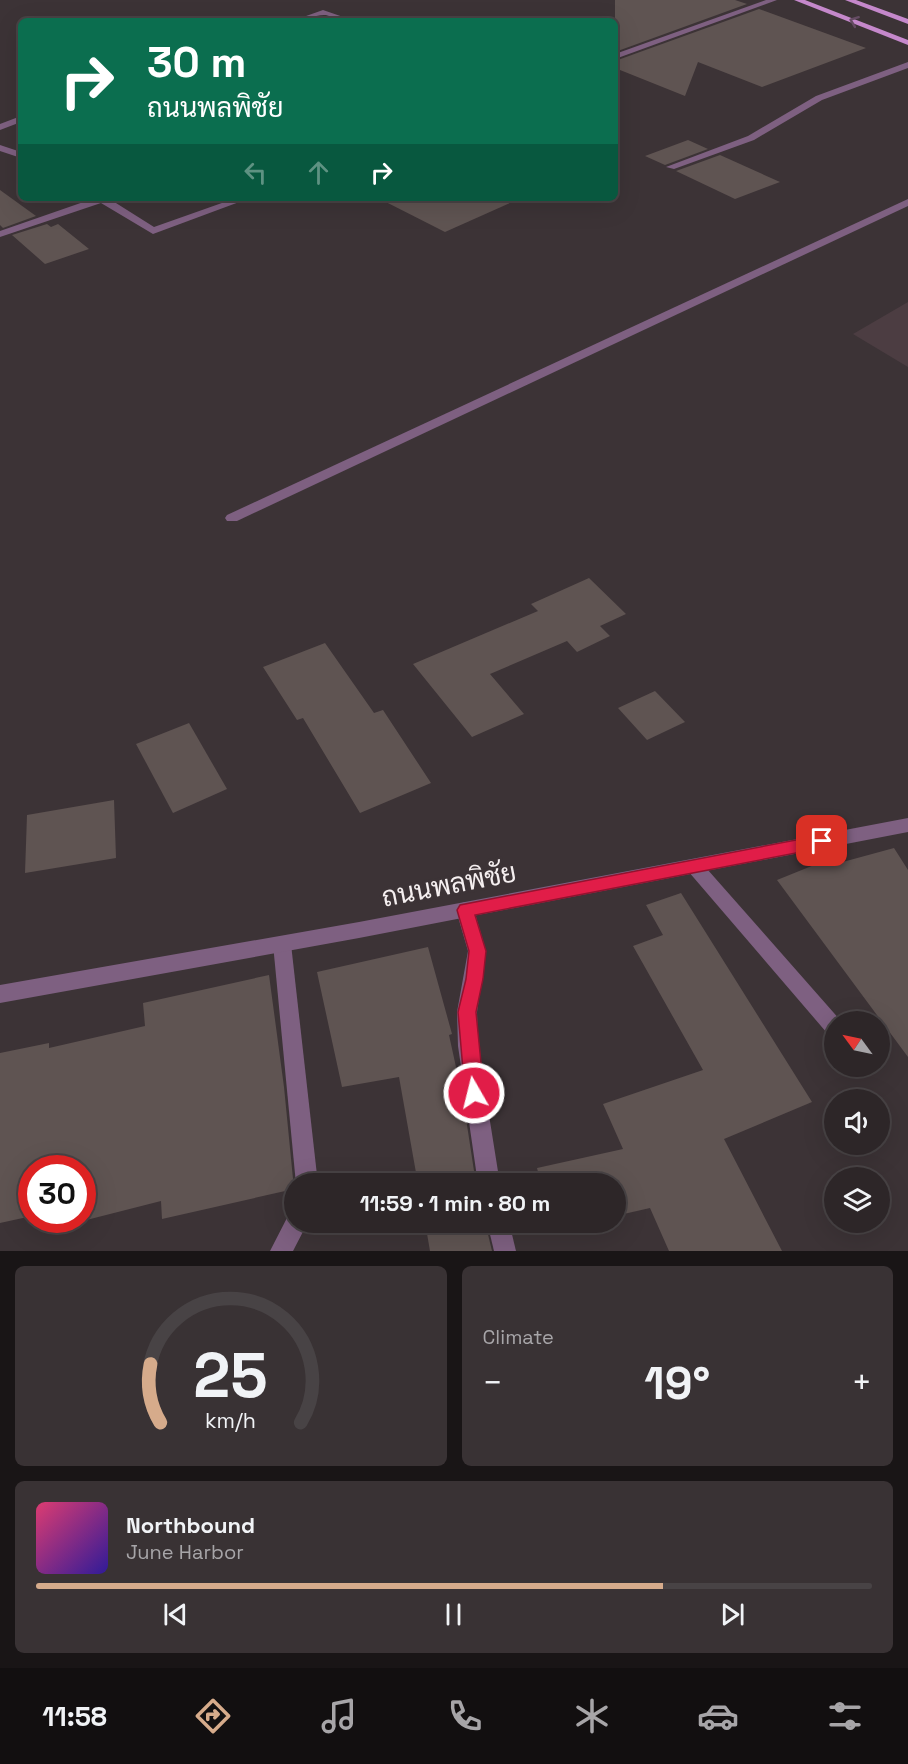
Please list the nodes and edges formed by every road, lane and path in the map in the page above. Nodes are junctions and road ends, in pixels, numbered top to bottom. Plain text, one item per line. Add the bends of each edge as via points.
1 (773, 0) edge
2 (798, 0) edge
3 (849, 0) edge
4 (305, 18) edge
5 (342, 18) edge
6 (908, 22) edge
7 (908, 43) edge
8 (618, 56) edge
9 (908, 64) edge
10 (18, 120) edge
11 (0, 127) edge
12 (0, 148) edge
13 (18, 154) edge
14 (670, 166) dead end
15 (93, 201) edge
16 (106, 201) edge
17 (237, 201) edge
18 (908, 202) edge
19 (0, 234) edge
20 (232, 518) dead end
21 (908, 825) edge
22 (694, 866) junction
23 (465, 910) junction
24 (282, 944) junction
25 (0, 994) edge
26 (824, 1016) edge
27 (306, 1173) edge
28 (487, 1173) edge
29 (291, 1233) edge
30 (501, 1233) edge
31 (280, 1251) edge
32 (505, 1251) edge

1 - 8 street
7 -> 2 main road
3 - 6 main road
4 - 5 street via 323,12
9 - 14 street via 819,98 751,138
10 - 11 street
12 - 13 street
15 - 19 street
16 - 17 street via 153,231
18 - 20 street
21 - 22 street, ถนนพลพิชัย
22 - 23 street, ถนนพลพิชัย
22 - 26 street
23 - 24 street, ถนนพลพิชัย
23 - 28 street via 477,951 467,1012 468,1046
24 - 25 street, ถนนพลพิชัย
24 - 27 street
29 - 31 street
30 - 32 street

